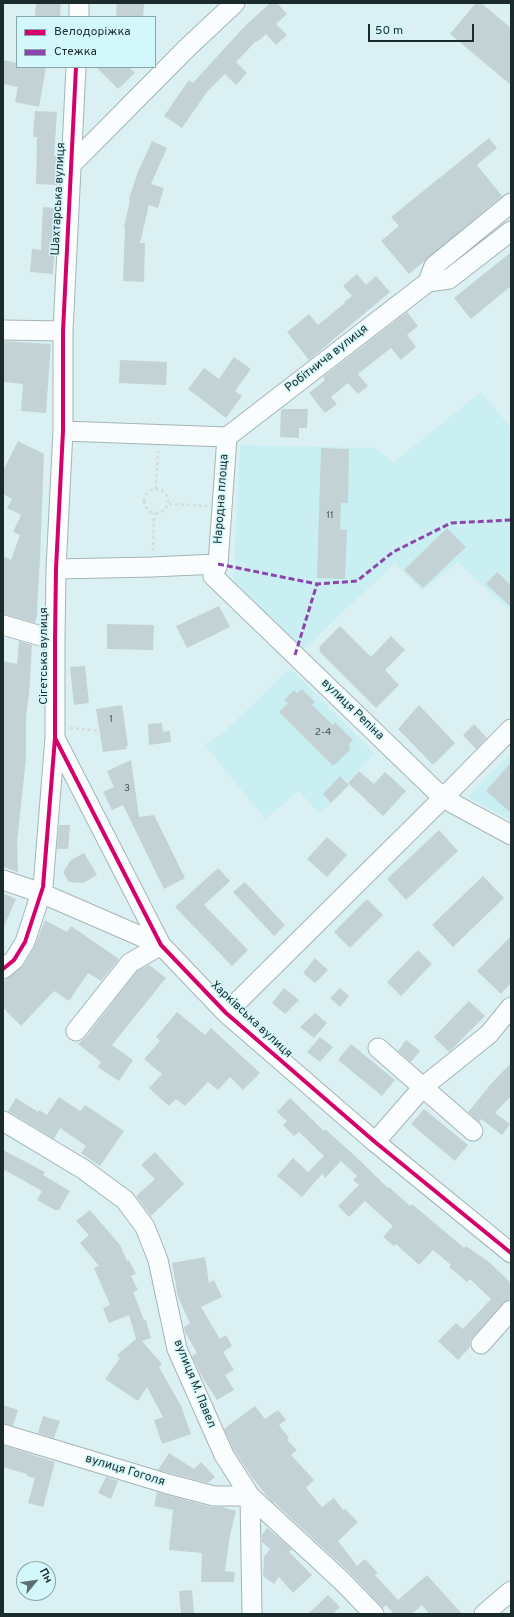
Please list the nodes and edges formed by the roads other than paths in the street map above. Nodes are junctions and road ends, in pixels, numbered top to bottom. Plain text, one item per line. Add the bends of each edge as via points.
1 (79, 3) edge
2 (235, 3) edge
3 (79, 16) edge
4 (76, 68) edge
5 (71, 166) junction
6 (511, 203) edge
7 (511, 231) edge
8 (428, 282) junction
9 (3, 330) edge
10 (62, 331) junction
11 (63, 431) junction
12 (227, 437) junction
13 (218, 564) junction
14 (56, 569) junction
15 (3, 625) edge
16 (55, 640) junction
17 (511, 729) edge
18 (61, 733) junction
19 (443, 798) junction
20 (511, 835) edge
21 (3, 880) edge
22 (41, 893) junction
23 (161, 946) junction
24 (3, 969) edge
25 (511, 1006) edge
26 (226, 1013) junction
27 (76, 1031) dead end
28 (378, 1048) dead end
29 (423, 1087) junction
30 (3, 1121) edge
31 (473, 1131) dead end
32 (375, 1142) junction
33 (511, 1253) edge
34 (511, 1310) edge
35 (481, 1344) dead end
36 (3, 1434) edge
37 (250, 1496) junction
38 (511, 1591) edge
39 (252, 1614) edge
40 (374, 1614) edge
41 (484, 1614) edge

1 - 3 street
2 - 5 street
4 - 5 street, Шахтарська вулиця
5 - 10 street, Шахтарська вулиця
6 - 8 street via 434,266
7 - 8 street via 449,279
8 - 12 street, Робітнича вулиця
9 - 10 street
10 - 11 street, Сігетська вулиця
11 - 12 street, Народна площа
11 - 14 street, Сігетська вулиця
12 - 13 street, Народна площа
13 - 14 street
13 - 19 street, вулиця Репіна via 214,576
14 - 16 street, Сігетська вулиця
15 - 16 street
16 - 18 street, Сігетська вулиця
17 - 19 street
18 - 22 street, Сігетська вулиця
18 - 23 street, Харківська вулиця
19 - 20 street, вулиця Репіна
19 - 26 street
21 - 22 street, Харківська вулиця
22 - 23 street, Харківська вулиця
22 - 24 street, Сігетська вулиця via 25,942 14,960
23 - 26 street, Харківська вулиця
23 - 27 street via 130,963
25 - 29 street via 489,1034
26 - 32 street, Харківська вулиця
28 - 29 street
29 - 31 street
29 - 32 street
30 - 37 street, вулиця М. Павел via 83,1169 126,1200 145,1227 158,1260 177,1349 224,1455
32 - 33 street, Харківська вулиця
34 - 35 street
36 - 37 street, вулиця Гоголя via 214,1496
37 - 39 street
37 - 40 street, вулиця М. Павел
38 - 41 street

